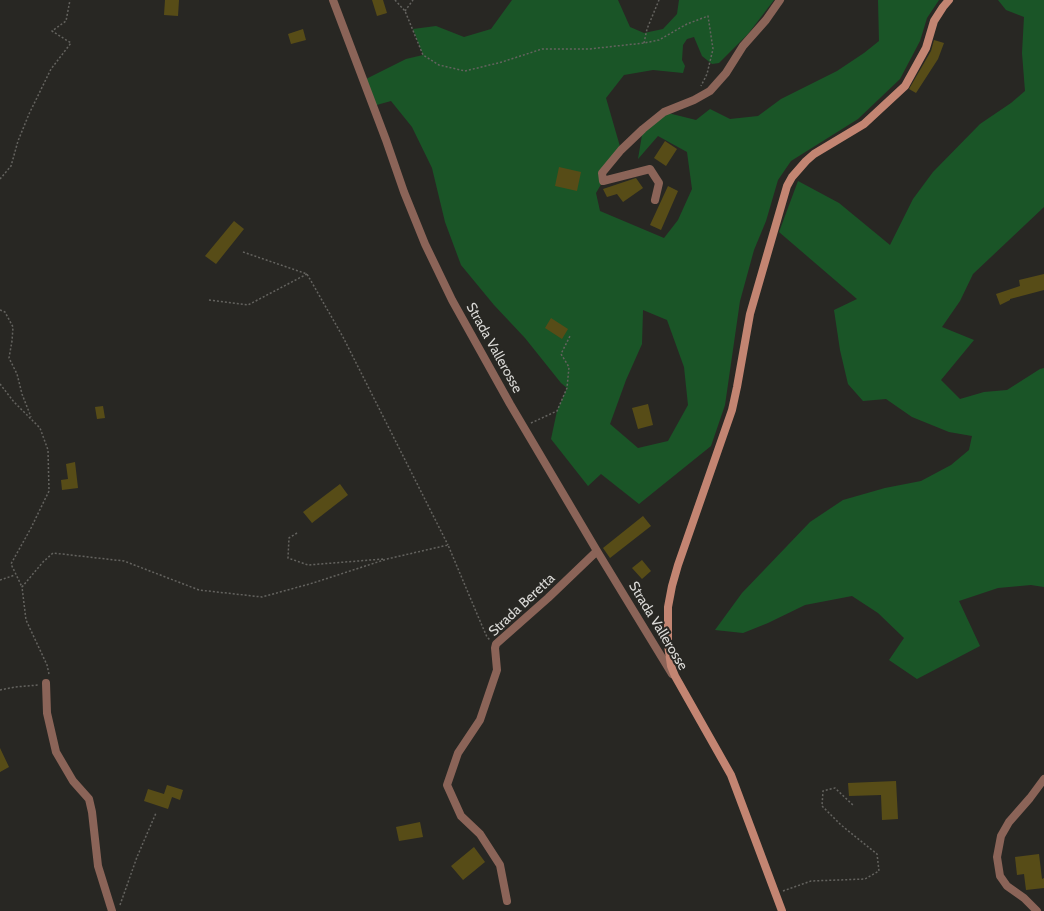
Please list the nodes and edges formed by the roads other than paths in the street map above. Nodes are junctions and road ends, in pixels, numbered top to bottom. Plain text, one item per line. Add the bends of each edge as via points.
1 (333, 0) edge
2 (780, 0) edge
3 (949, 0) edge
4 (655, 200) dead end
5 (597, 551) junction
6 (46, 684) road end
7 (679, 685) junction
8 (1044, 779) edge
9 (507, 901) dead end
10 (112, 911) edge
11 (782, 911) edge
12 (1037, 911) edge

1 - 5 street, Strada Vallerosse via 425,244 452,300
2 - 4 street via 710,91 664,112 621,150 602,173 603,181 650,169 660,183
3 - 7 street via 934,21 926,48 905,86 864,124 814,154 787,186 750,314 732,410 672,586 668,607 668,645 671,666
5 - 7 street, Strada Vallerosse
5 - 9 street, Strada Beretta via 496,644 497,670 480,720 458,753 447,785 461,816 480,834 500,865
6 - 10 street via 47,714 56,752 73,781 89,799 98,866
7 - 11 street via 731,775
8 - 12 street via 1009,822 1002,836 997,857 1000,876 1007,886

